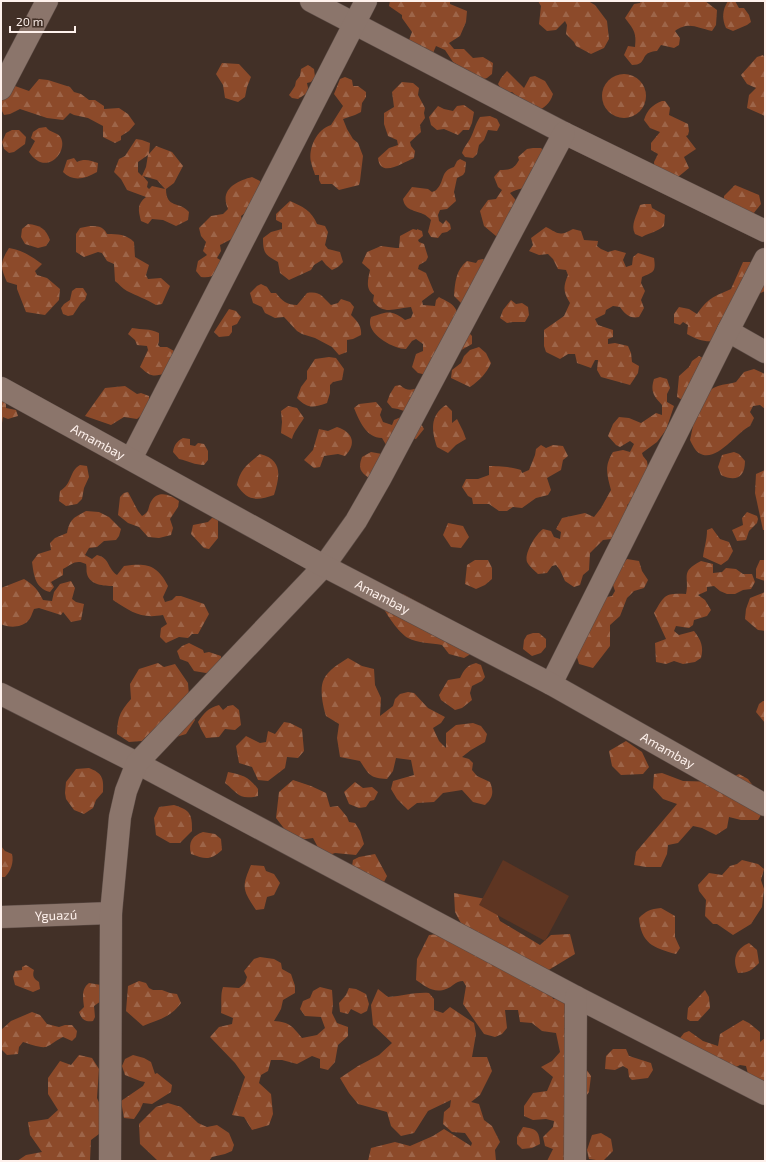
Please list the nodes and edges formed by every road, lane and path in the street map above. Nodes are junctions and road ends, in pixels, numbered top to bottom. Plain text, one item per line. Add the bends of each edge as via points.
1 (46, 1) edge
2 (311, 1) edge
3 (366, 1) edge
4 (355, 23) junction
5 (1, 89) edge
6 (564, 132) junction
7 (765, 231) edge
8 (765, 259) edge
9 (728, 330) junction
10 (765, 352) edge
11 (1, 388) edge
12 (131, 459) junction
13 (324, 566) junction
14 (551, 684) junction
15 (1, 694) edge
16 (137, 763) junction
17 (764, 803) edge
18 (111, 913) junction
19 (1, 917) edge
20 (576, 997) junction
21 (765, 1094) edge
22 (110, 1161) edge
23 (575, 1161) edge

1 - 5 street
2 - 4 street
3 - 4 street
4 - 6 street
4 - 12 street
6 - 7 street
6 - 13 street via 380,479 356,521
8 - 9 street
9 - 10 street
9 - 14 street
11 - 12 street, Amambay
12 - 13 street, Amambay
13 - 14 street, Amambay
13 - 16 street
14 - 17 street, Amambay
15 - 16 street
16 - 18 street via 126,791 120,817
16 - 20 street
18 - 19 street, Yguazú
18 - 22 street
20 - 21 street
20 - 23 street

